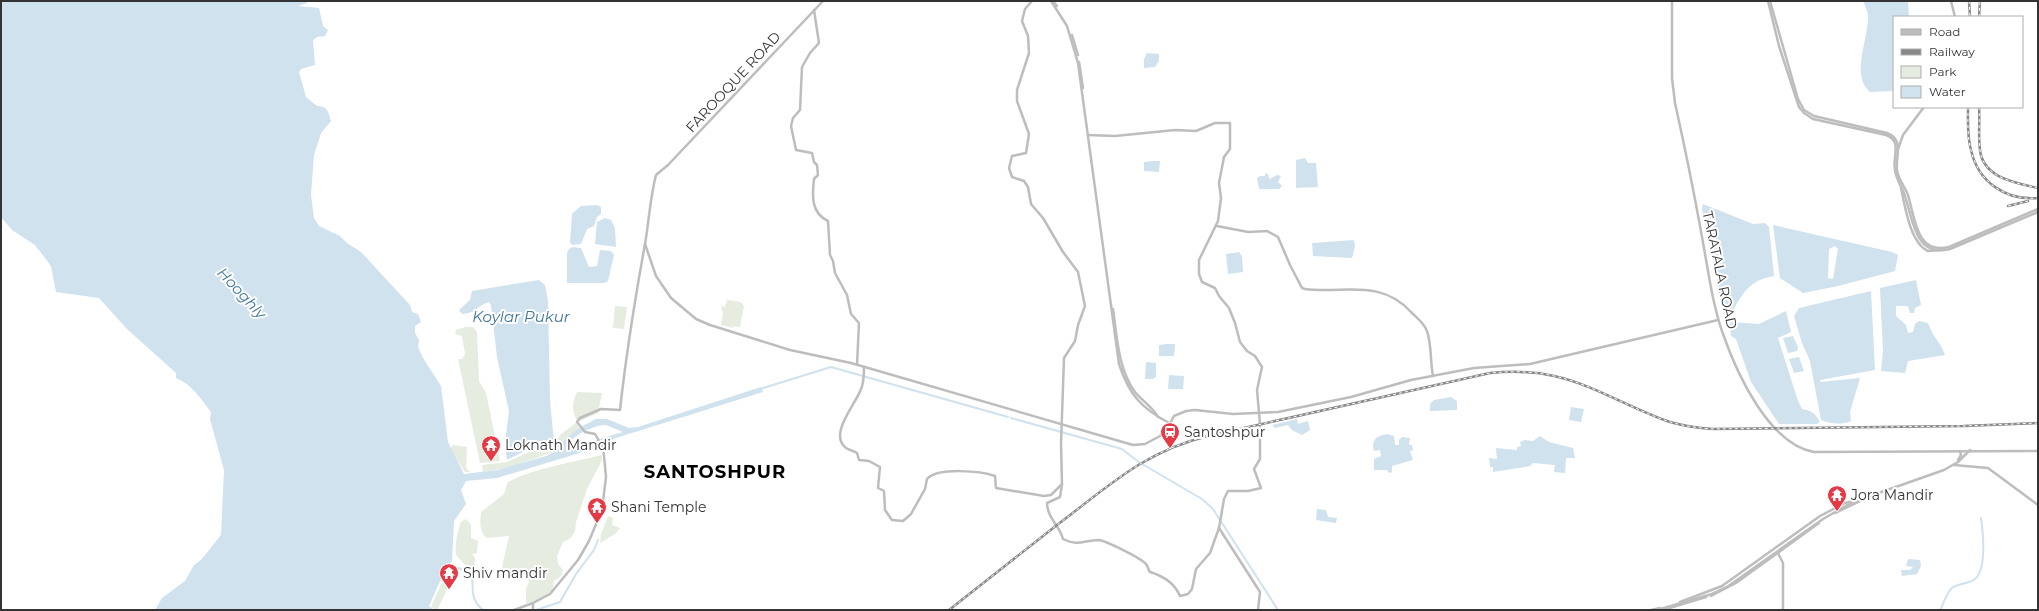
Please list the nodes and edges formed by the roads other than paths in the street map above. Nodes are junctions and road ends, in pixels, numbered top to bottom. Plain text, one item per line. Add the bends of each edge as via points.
1 (823, 1) edge
2 (1032, 1) edge
3 (1052, 1) edge
4 (1672, 1) edge
5 (1769, 1) edge
6 (1951, 1) edge
7 (814, 10) junction
8 (1955, 16) edge
9 (1923, 108) edge
10 (1089, 135) junction
11 (2038, 211) edge
12 (1217, 226) junction
13 (646, 244) junction
14 (1718, 320) junction
15 (857, 365) junction
16 (864, 369) junction
17 (1434, 376) junction
18 (1259, 414) junction
19 (1171, 424) junction
20 (1062, 426) junction
21 (1960, 450) junction
22 (1970, 450) junction
23 (2038, 451) edge
24 (1954, 464) junction
25 (1062, 484) junction
26 (1046, 496) junction
27 (1861, 500) junction
28 (1047, 502) junction
29 (2038, 505) edge
30 (1220, 527) junction
31 (1776, 550) junction
32 (1779, 554) junction
33 (533, 603) junction
34 (514, 610) edge
35 (533, 610) edge
36 (1258, 610) edge
37 (1651, 610) edge
38 (1657, 610) edge
39 (1663, 610) edge
40 (1783, 610) edge

1 - 7 street, FAROOQUE ROAD
2 - 20 street via 1023,16 1022,24 1029,40 1029,53 1016,101 1028,128 1029,139 1027,151 1012,156 1009,168 1013,178 1024,181 1028,187 1031,204 1043,218 1080,277 1085,306 1075,341 1064,358
3 - 10 street via 1067,26 1074,46
4 - 14 street, TARATALA ROAD via 1674,98
5 - 11 street, bridge via 1799,107 1813,119 1886,135 1893,139 1896,148 1895,174 1904,191 1917,233 1926,246 1937,251 1950,249
6 - 8 street
7 - 13 street, FAROOQUE ROAD via 656,175 649,203
7 - 15 street via 819,42 802,67 800,110 790,126 796,150 812,153 817,165 818,175 814,179 812,199 816,212 828,222 834,273 846,292 852,314 859,323
9 - 11 street via 1901,138 1896,163 1908,217 1920,246 1931,252 1941,250
10 - 12 street via 1196,131 1215,123 1230,123 1230,149 1224,157 1220,175
10 - 19 street via 1117,354 1124,377 1139,401 1155,416
12 - 17 street via 1248,232 1267,230 1278,237 1302,288 1352,289 1385,294 1401,302 1425,328 1431,348
12 - 18 street via 1200,257 1199,274 1202,282 1215,288 1229,308 1240,342 1261,365 1256,390
13 - 15 street via 656,276 665,290 699,321 790,350
13 - 33 street via 625,365 620,410 601,409 580,418 577,422 585,432 594,433 598,438 604,456 606,478 602,510 589,541 554,589 546,597
14 - 17 street via 1530,364 1486,366
14 - 21 street, TARATALA ROAD via 1732,357 1757,404 1774,428 1796,446 1820,452
15 - 16 street
16 - 20 street
16 - 26 street via 861,389 842,424 840,435 847,449 858,453 859,460 880,467 878,488 884,490 885,510 892,520 906,519 920,500 927,479 940,473 982,473 995,476 996,488
17 - 18 street via 1351,397
18 - 19 street via 1226,414 1195,410 1178,414
18 - 30 street via 1260,459 1254,471 1260,488 1228,491 1224,499
19 - 20 street via 1164,432 1143,445
20 - 25 street
21 - 22 street, TARATALA ROAD
21 - 24 street via 1961,456
22 - 23 street, TARATALA ROAD
22 - 24 street
24 - 27 street via 1930,476
24 - 29 street via 1987,467
25 - 26 street via 1051,495
25 - 28 street via 1060,497
26 - 28 street
27 - 31 street via 1854,499 1834,508
27 - 32 street via 1823,521
27 - 38 street, bridge via 1823,519 1727,587
28 - 30 street via 1050,516 1061,530 1063,539 1079,544 1104,541 1127,552 1146,564 1150,572 1164,577 1180,596 1188,594 1192,589 1196,569 1200,561 1210,553
30 - 36 street via 1260,592
31 - 32 street
31 - 37 street via 1722,586 1675,604
32 - 39 street via 1725,590
32 - 40 street via 1783,563
33 - 34 street
33 - 35 street

